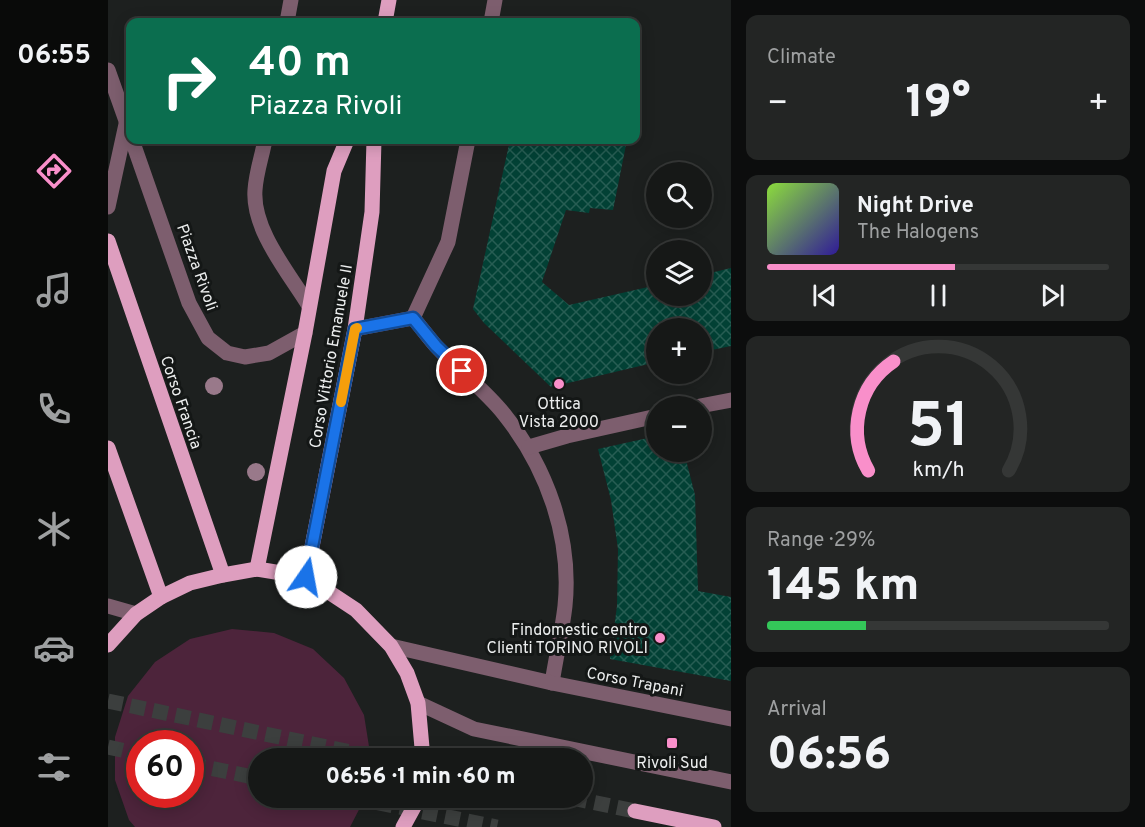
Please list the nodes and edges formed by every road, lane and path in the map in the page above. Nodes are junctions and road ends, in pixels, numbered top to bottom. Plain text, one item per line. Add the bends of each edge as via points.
1 (291, 0) edge
2 (389, 0) edge
3 (495, 0) edge
4 (287, 18) edge
5 (386, 18) edge
6 (492, 18) edge
7 (108, 70) edge
8 (126, 123) edge
9 (126, 137) edge
10 (133, 144) edge
11 (264, 144) edge
12 (345, 144) edge
13 (374, 144) edge
14 (467, 144) edge
15 (108, 207) edge
16 (108, 241) edge
17 (309, 306) junction
18 (413, 318) junction
19 (355, 329) junction
20 (304, 333) junction
21 (731, 399) edge
22 (712, 403) edge
23 (646, 418) edge
24 (529, 447) junction
25 (108, 448) edge
26 (257, 569) junction
27 (223, 574) junction
28 (306, 577) junction
29 (161, 597) junction
30 (108, 606) edge
31 (136, 614) junction
32 (108, 645) edge
33 (391, 646) junction
34 (552, 683) junction
35 (418, 703) junction
36 (731, 719) edge
37 (422, 748) edge
38 (731, 782) edge
39 (413, 808) edge
40 (635, 811) tunnel mouth
41 (403, 827) edge
42 (714, 827) edge

1 - 4 street
2 - 5 main road
3 - 6 street
7 - 8 street
9 - 15 street
10 - 20 street, Piazza Rivoli via 189,303 208,338 227,353 245,357 268,353
11 - 17 street, Corso Vittorio Emanuele II via 255,191 257,218
12 - 17 main road, Corso Vittorio Emanuele II via 334,171
13 - 19 main road, Corso Vittorio Emanuele II via 372,212
14 - 18 street via 448,242
16 - 27 main road, Corso Francia
17 - 20 main road, Corso Vittorio Emanuele II
18 - 19 street
18 - 24 street via 503,413
19 - 28 main road, Corso Vittorio Emanuele II
20 - 26 main road, Corso Vittorio Emanuele II
21 - 22 street
23 - 24 street
24 - 34 street via 550,493 564,540 565,604
25 - 29 main road
26 - 27 main road
26 - 28 main road
27 - 29 main road via 190,583
28 - 33 main road via 356,610
29 - 31 main road
30 - 31 street
31 - 32 main road
33 - 34 street, Corso Trapani
33 - 35 main road
34 - 36 street, Corso Trapani
35 - 37 main road
35 - 38 street via 474,729
39 - 41 main road
40 - 42 main road

